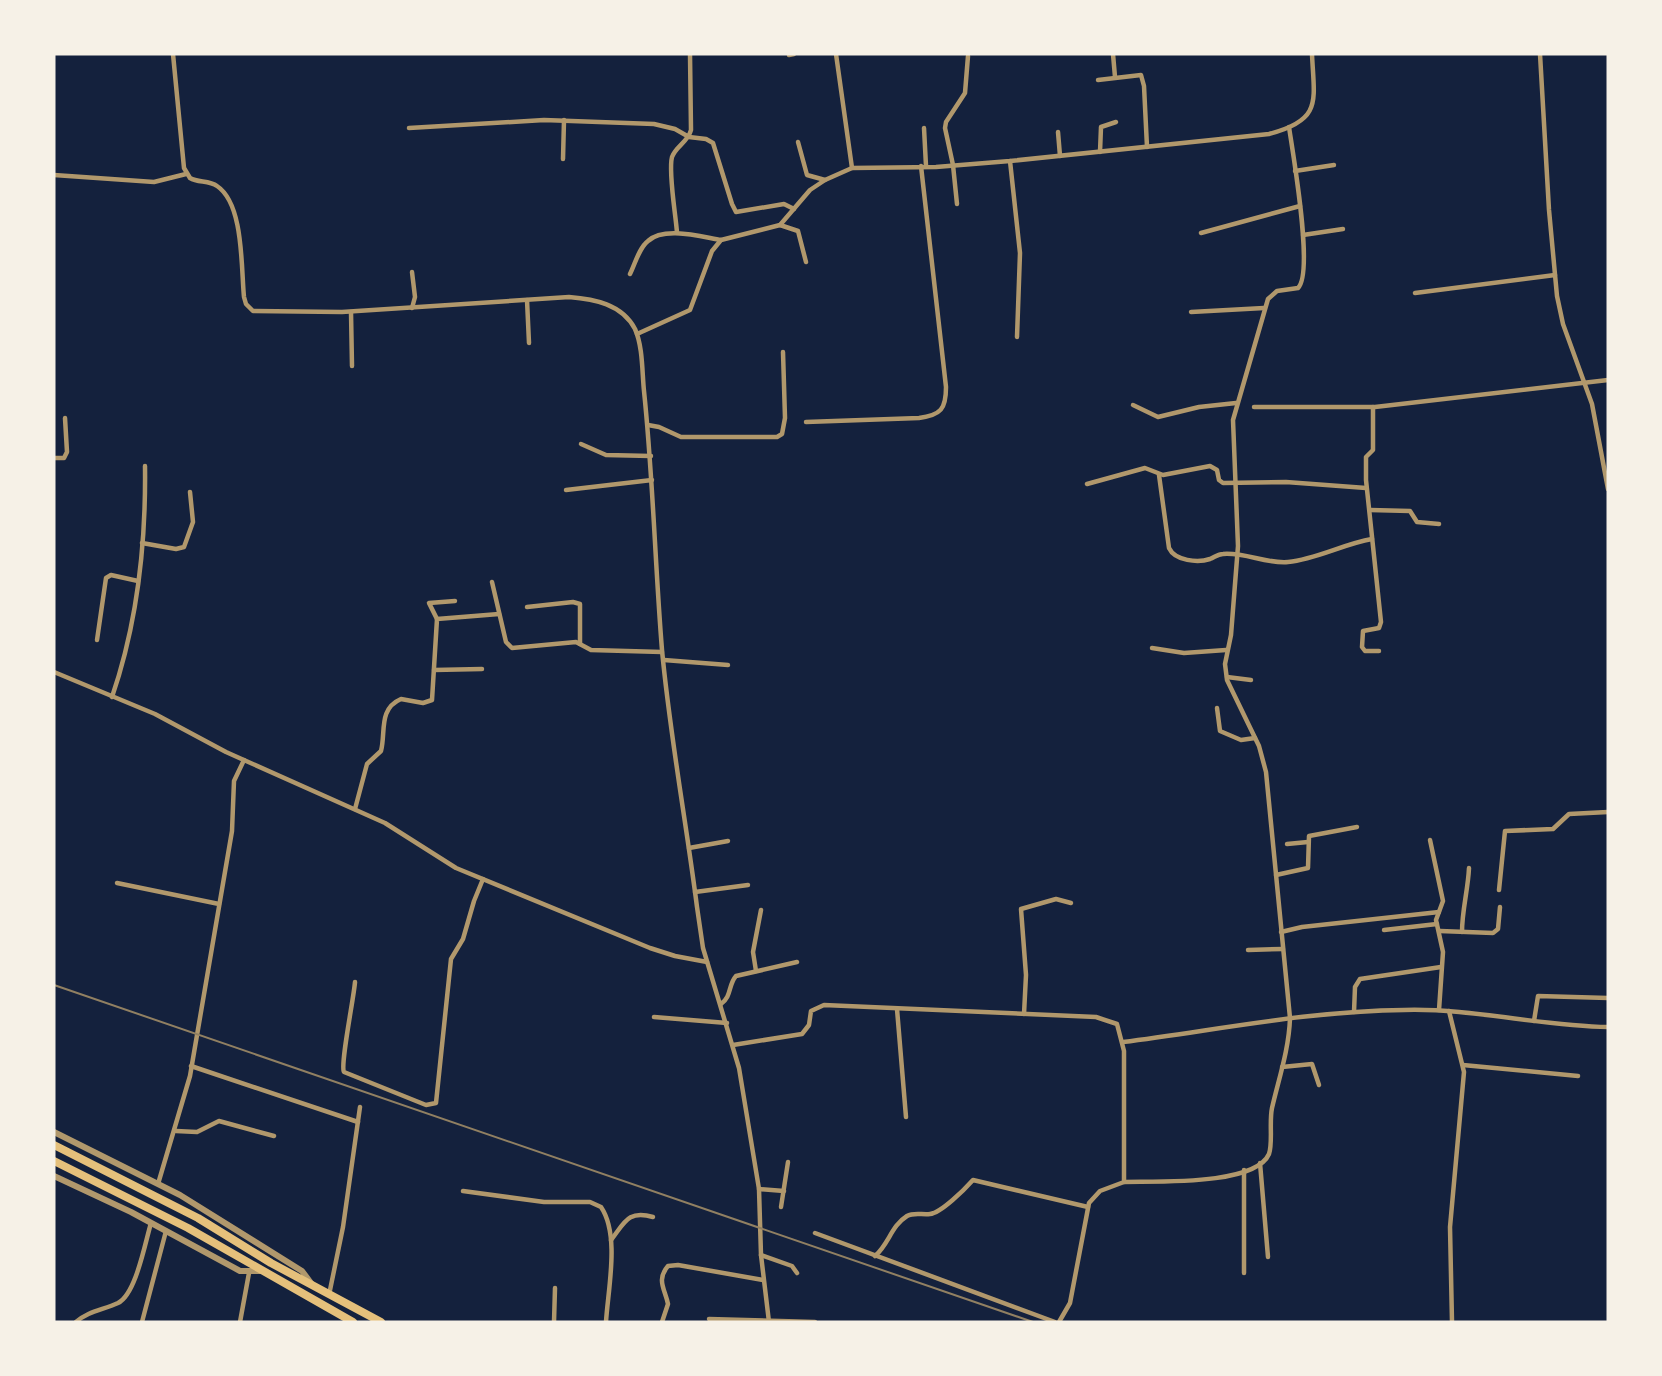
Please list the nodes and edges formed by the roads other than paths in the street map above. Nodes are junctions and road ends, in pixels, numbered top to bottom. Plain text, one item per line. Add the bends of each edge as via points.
1 (173, 54) edge
2 (690, 54) edge
3 (794, 54) edge
4 (836, 54) edge
5 (1113, 54) edge
6 (1312, 54) edge
7 (1539, 54) edge
8 (789, 55) edge
9 (968, 56) dead end
10 (1116, 77) junction
11 (1098, 80) dead end
12 (564, 120) junction
13 (1116, 122) dead end
14 (1289, 127) junction
15 (409, 128) dead end
16 (924, 128) dead end
17 (1058, 132) dead end
18 (689, 138) junction
19 (798, 142) dead end
20 (1147, 147) junction
21 (1100, 152) junction
22 (1060, 156) junction
23 (563, 159) dead end
24 (1010, 161) junction
25 (953, 165) junction
26 (1334, 165) dead end
27 (923, 166) junction
28 (852, 168) junction
29 (1295, 171) junction
30 (54, 174) edge
31 (186, 174) junction
32 (825, 180) junction
33 (957, 204) dead end
34 (1300, 206) junction
35 (794, 209) junction
36 (780, 225) junction
37 (1343, 229) dead end
38 (677, 233) junction
39 (1201, 233) dead end
40 (1303, 235) junction
41 (721, 240) junction
42 (806, 262) dead end
43 (412, 272) dead end
44 (630, 274) dead end
45 (1555, 275) junction
46 (1415, 293) dead end
47 (527, 300) junction
48 (412, 308) junction
49 (1264, 308) junction
50 (351, 312) junction
51 (1191, 312) dead end
52 (637, 334) junction
53 (1017, 337) dead end
54 (529, 343) dead end
55 (783, 352) dead end
56 (352, 366) dead end
57 (1608, 380) edge
58 (1586, 381) junction
59 (1236, 403) junction
60 (1133, 405) dead end
61 (1254, 407) dead end
62 (1373, 407) junction
63 (65, 418) dead end
64 (806, 422) dead end
65 (648, 425) junction
66 (580, 444) dead end
67 (651, 456) junction
68 (54, 458) edge
69 (145, 466) dead end
70 (1159, 475) junction
71 (652, 480) junction
72 (1237, 481) junction
73 (1087, 484) dead end
74 (1366, 488) junction
75 (1608, 489) edge
76 (566, 490) dead end
77 (190, 492) dead end
78 (1370, 510) junction
79 (1439, 524) dead end
80 (1372, 539) junction
81 (142, 543) junction
82 (1237, 555) junction
83 (138, 581) junction
84 (492, 582) dead end
85 (455, 601) dead end
86 (527, 607) dead end
87 (499, 614) junction
88 (437, 619) junction
89 (96, 640) dead end
90 (580, 644) junction
91 (1152, 648) dead end
92 (1226, 650) junction
93 (1379, 651) dead end
94 (662, 652) junction
95 (664, 660) junction
96 (728, 665) dead end
97 (482, 669) dead end
98 (434, 670) junction
99 (54, 672) edge
100 (1227, 677) junction
101 (1251, 680) dead end
102 (112, 697) junction
103 (1217, 708) dead end
104 (1255, 738) junction
105 (244, 760) junction
106 (355, 809) junction
107 (1608, 812) edge
108 (1358, 827) dead end
109 (1430, 840) dead end
110 (728, 841) dead end
111 (1308, 843) junction
112 (1287, 844) dead end
113 (689, 848) junction
114 (1469, 868) dead end
115 (1276, 875) junction
116 (483, 879) junction
117 (117, 883) dead end
118 (748, 885) dead end
119 (1499, 890) dead end
120 (695, 892) junction
121 (1071, 903) dead end
122 (219, 904) junction
123 (1500, 907) dead end
124 (760, 910) dead end
125 (1439, 912) junction
126 (1437, 924) junction
127 (1384, 930) dead end
128 (1440, 931) junction
129 (1281, 932) junction
130 (1462, 932) junction
131 (1283, 949) junction
132 (1248, 950) dead end
133 (707, 962) junction
134 (797, 962) dead end
135 (1441, 967) junction
136 (756, 971) junction
137 (355, 982) dead end
138 (1608, 998) edge
139 (721, 1004) junction
140 (897, 1008) junction
141 (1439, 1010) junction
142 (1449, 1011) junction
143 (1354, 1012) junction
144 (1024, 1014) junction
145 (654, 1017) dead end
146 (1290, 1018) junction
147 (1534, 1021) junction
148 (727, 1023) junction
149 (1608, 1027) edge
150 (1123, 1042) junction
151 (733, 1045) junction
152 (1463, 1065) junction
153 (191, 1066) junction
154 (1282, 1067) junction
155 (1578, 1076) dead end
156 (1319, 1085) dead end
157 (360, 1107) dead end
158 (906, 1117) dead end
159 (358, 1122) junction
160 (176, 1131) junction
161 (54, 1132) edge
162 (274, 1136) dead end
163 (54, 1145) edge
164 (54, 1161) edge
165 (788, 1162) dead end
166 (1260, 1163) junction
167 (1244, 1170) junction
168 (54, 1176) edge
169 (1124, 1182) junction
170 (158, 1184) junction
171 (759, 1189) junction
172 (463, 1191) dead end
173 (784, 1191) junction
174 (781, 1207) dead end
175 (1088, 1207) junction
176 (653, 1217) dead end
177 (151, 1223) junction
178 (166, 1231) junction
179 (815, 1233) dead end
180 (611, 1240) junction
181 (761, 1255) junction
182 (875, 1256) junction
183 (1268, 1257) dead end
184 (262, 1271) junction
185 (249, 1273) junction
186 (797, 1273) dead end
187 (1244, 1273) dead end
188 (764, 1280) junction
189 (314, 1286) junction
190 (555, 1288) dead end
191 (329, 1295) junction
192 (709, 1319) dead end
193 (76, 1322) edge
194 (142, 1322) edge
195 (240, 1322) edge
196 (353, 1322) edge
197 (381, 1322) edge
198 (554, 1322) edge
199 (606, 1322) edge
200 (662, 1322) edge
201 (769, 1322) edge
202 (815, 1322) edge
203 (1057, 1322) edge
204 (1452, 1322) edge

1 - 31 street
2 - 18 street
3 - 8 street
4 - 28 street
5 - 10 street
6 - 14 street via 1313,106 1308,116
7 - 45 street
9 - 25 street via 965,93 946,122
10 - 11 street
10 - 20 street via 1137,74 1143,80
12 - 15 street
12 - 18 street via 654,124 675,129
12 - 23 street
13 - 21 street via 1101,127
14 - 20 street via 1269,134
14 - 29 street
16 - 27 street
17 - 22 street
18 - 35 street via 713,143 736,212 784,204
18 - 38 street via 676,150 672,162
19 - 32 street via 807,175
20 - 21 street
21 - 22 street
22 - 24 street
24 - 25 street
24 - 53 street via 1020,253
25 - 27 street
25 - 33 street
26 - 29 street
27 - 28 street
27 - 64 street via 946,387 943,411 919,418
28 - 32 street
29 - 34 street
30 - 31 street via 153,182
31 - 50 street via 194,181 217,186 232,206 238,226 244,297 249,308 260,313
32 - 35 street
34 - 39 street
34 - 40 street
35 - 36 street
36 - 41 street
36 - 42 street via 798,231
37 - 40 street
38 - 41 street
38 - 44 street via 648,241
40 - 49 street via 1302,284 1277,291
41 - 52 street via 712,251 690,310
43 - 48 street
45 - 46 street
45 - 58 street via 1563,324
47 - 48 street
47 - 52 street via 569,297 601,302 622,312
47 - 54 street
48 - 50 street
49 - 51 street
49 - 59 street
50 - 56 street
52 - 65 street
55 - 65 street via 783,434 681,437
57 - 58 street
58 - 62 street
58 - 75 street
59 - 60 street via 1158,417
59 - 72 street via 1233,429
61 - 62 street
62 - 74 street via 1373,450 1366,457
63 - 68 street via 67,452 64,458
65 - 67 street
66 - 67 street via 606,455
67 - 71 street
69 - 81 street
70 - 72 street via 1210,466 1221,482
70 - 73 street via 1145,468
70 - 82 street via 1167,542 1173,554 1187,560
71 - 76 street
71 - 94 street
72 - 74 street
72 - 82 street
74 - 78 street
77 - 81 street via 193,522 184,547
78 - 79 street via 1410,511 1417,522
78 - 80 street
80 - 82 street via 1285,562
80 - 93 street via 1381,622 1379,628 1363,631 1362,647 1365,651
81 - 83 street
82 - 92 street via 1231,635
83 - 89 street via 111,575 106,578
83 - 102 street
84 - 87 street
85 - 88 street via 429,603
86 - 90 street via 580,604
87 - 88 street
87 - 90 street via 506,642 513,648
88 - 98 street
90 - 94 street via 591,650
91 - 92 street via 1184,653
92 - 100 street
94 - 95 street
95 - 96 street
95 - 113 street
97 - 98 street
98 - 106 street via 432,700 423,703 401,699 388,710 382,726 381,751 367,764
99 - 102 street
100 - 101 street
100 - 104 street
102 - 105 street via 155,714
103 - 104 street via 1220,731 1241,740
104 - 115 street via 1266,772
105 - 106 street
105 - 122 street via 234,781 232,831
106 - 116 street via 385,822 439,859
107 - 119 street via 1569,814 1553,829 1504,831
108 - 111 street via 1311,835
109 - 125 street via 1443,901
110 - 113 street
111 - 112 street
111 - 115 street via 1308,868
113 - 120 street
114 - 130 street
115 - 129 street
116 - 133 street via 650,948
116 - 137 street via 463,939 451,959 436,1103 426,1105 344,1072 342,1062
117 - 122 street
118 - 120 street
120 - 133 street
121 - 144 street via 1056,899 1022,909
122 - 153 street
123 - 130 street via 1497,932
124 - 136 street via 753,952
125 - 126 street
125 - 129 street
126 - 127 street
126 - 128 street
128 - 130 street
128 - 135 street
129 - 131 street
131 - 132 street
131 - 146 street
133 - 139 street
134 - 136 street
135 - 141 street
135 - 143 street via 1360,979 1355,987
136 - 139 street via 736,976 729,998
138 - 147 street via 1538,996
139 - 148 street
140 - 144 street
140 - 151 street via 816,1007 811,1011 810,1025 801,1034
140 - 158 street
141 - 142 street
141 - 143 street
142 - 147 street
142 - 152 street
143 - 146 street
144 - 150 street via 1112,1020 1120,1029
145 - 148 street
146 - 150 street
146 - 154 street
147 - 149 street
148 - 151 street
150 - 169 street
151 - 171 street
152 - 155 street
152 - 204 street via 1450,1227
153 - 159 street
153 - 160 street
154 - 156 street via 1312,1064
154 - 166 street via 1269,1120 1270,1151
157 - 159 street
159 - 191 street via 344,1227
160 - 162 street via 197,1132 219,1121
160 - 170 street
161 - 170 street
163 - 189 highway via 198,1218
164 - 184 highway via 188,1228
165 - 173 street
166 - 167 street
166 - 183 street
167 - 169 street via 1206,1180
167 - 187 street
168 - 177 street
169 - 175 street via 1100,1191
170 - 189 street via 284,1259 302,1271
171 - 173 street
171 - 181 street
172 - 180 street via 544,1202 590,1202 605,1213
173 - 174 street
175 - 182 street via 974,1180 936,1212 904,1218
175 - 203 street via 1070,1303
176 - 180 street via 633,1215
177 - 178 street
177 - 193 street via 128,1294 118,1303
178 - 185 street
178 - 194 street
179 - 182 street
180 - 199 street
181 - 186 street via 788,1264
181 - 188 street
182 - 203 street
184 - 185 street
184 - 196 highway
185 - 195 street
188 - 200 street via 668,1266 661,1280 668,1304
188 - 201 street
189 - 191 highway
190 - 198 street
191 - 197 highway
192 - 201 street
201 - 202 street

